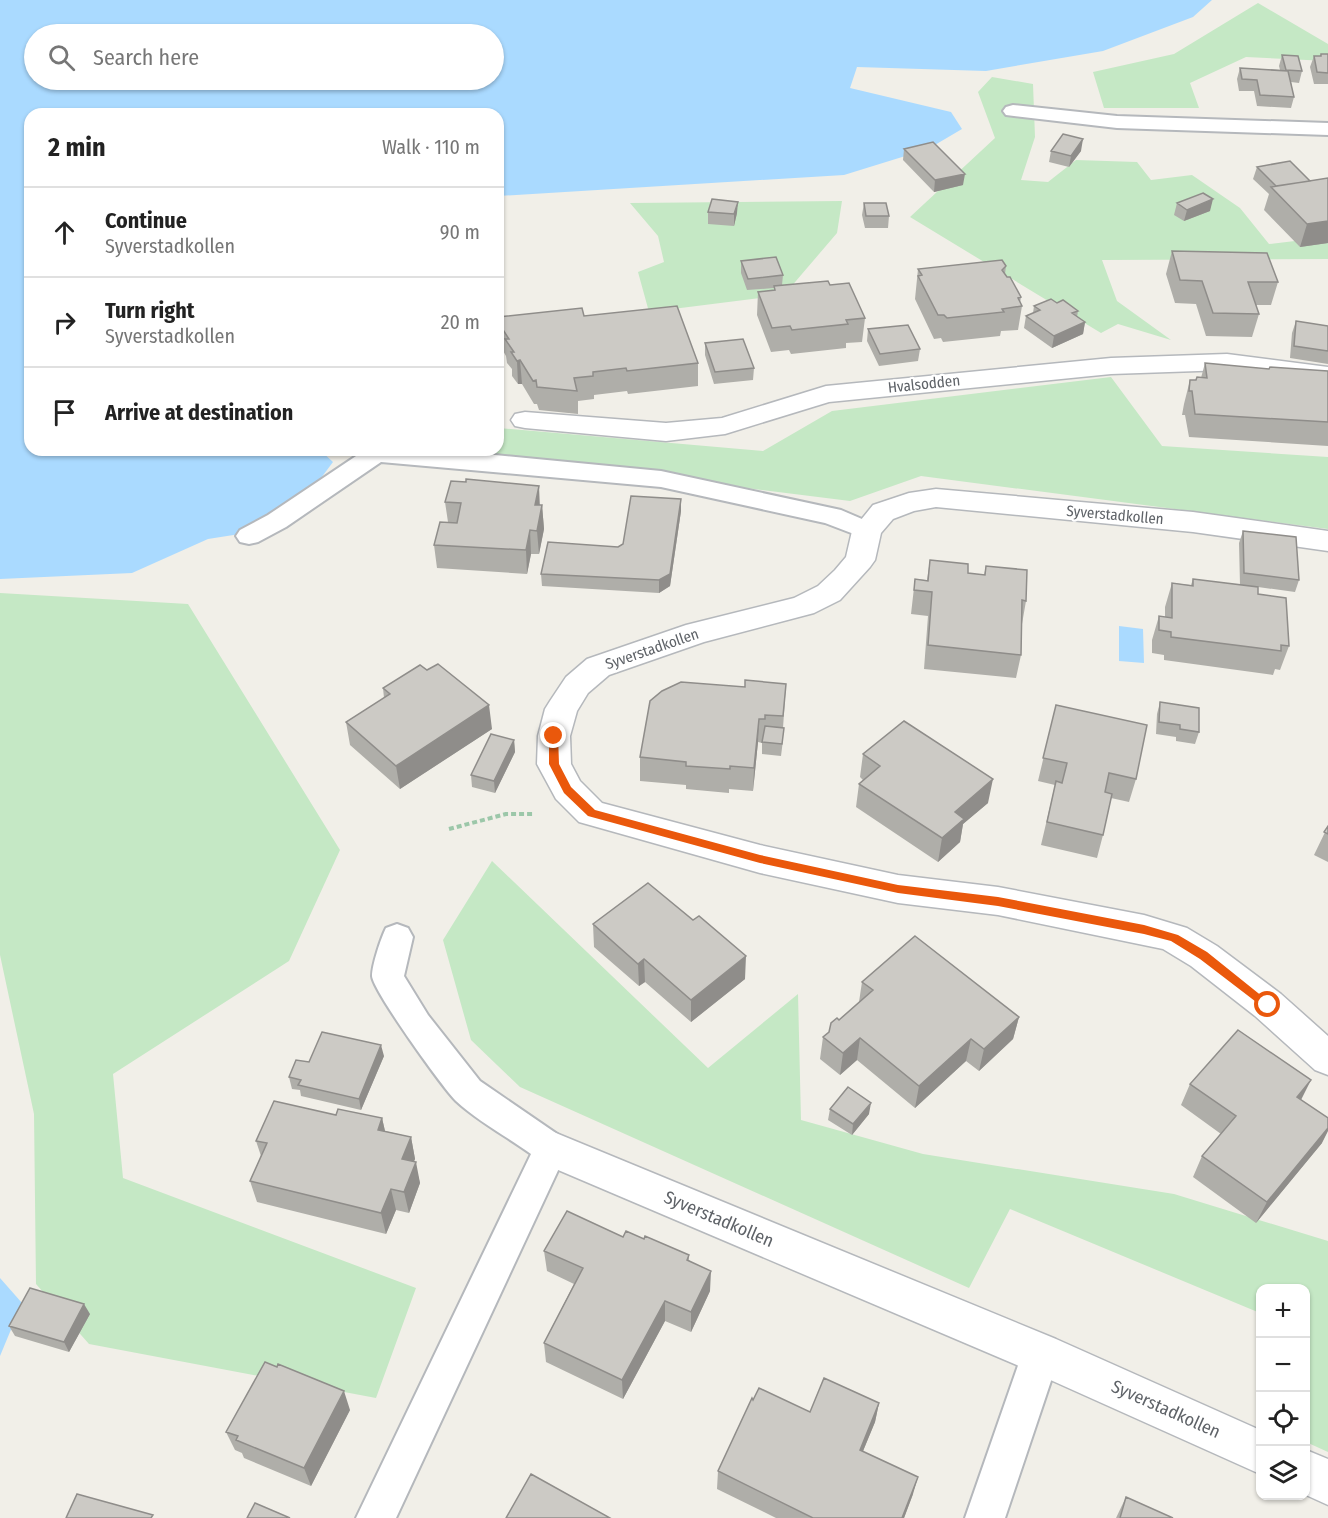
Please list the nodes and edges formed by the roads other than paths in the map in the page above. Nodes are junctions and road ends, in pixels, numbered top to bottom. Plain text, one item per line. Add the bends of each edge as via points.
1 (1013, 111) dead end
2 (1328, 129) edge
3 (1328, 375) edge
4 (525, 420) dead end
5 (373, 456) edge
6 (404, 456) edge
7 (867, 531) junction
8 (249, 536) dead end
9 (1328, 541) edge
10 (397, 938) dead end
11 (1328, 1059) edge
12 (551, 1149) junction
13 (1041, 1354) junction
14 (1256, 1450) edge
15 (1310, 1474) edge
16 (1328, 1482) edge
17 (376, 1518) edge
18 (985, 1518) edge

1 - 2 lane via 1117,122
3 - 4 street, Hvalsodden via 1227,362 1111,366 826,394 725,426 666,432
5 - 8 lane via 277,522
6 - 7 lane via 661,480 832,516
7 - 9 street, Syverstadkollen via 883,512 909,502 936,498 1193,522
7 - 11 street, Syverstadkollen via 860,560 829,593 803,606 697,633 617,660 598,667 577,685 561,709 554,736 554,764 568,790 591,813 760,859 898,889 998,902 1174,938 1268,1005
10 - 12 lane via 388,977 417,1025 468,1091
12 - 13 street, Syverstadkollen
12 - 17 lane
13 - 14 street, Syverstadkollen
13 - 18 lane
15 - 16 street

